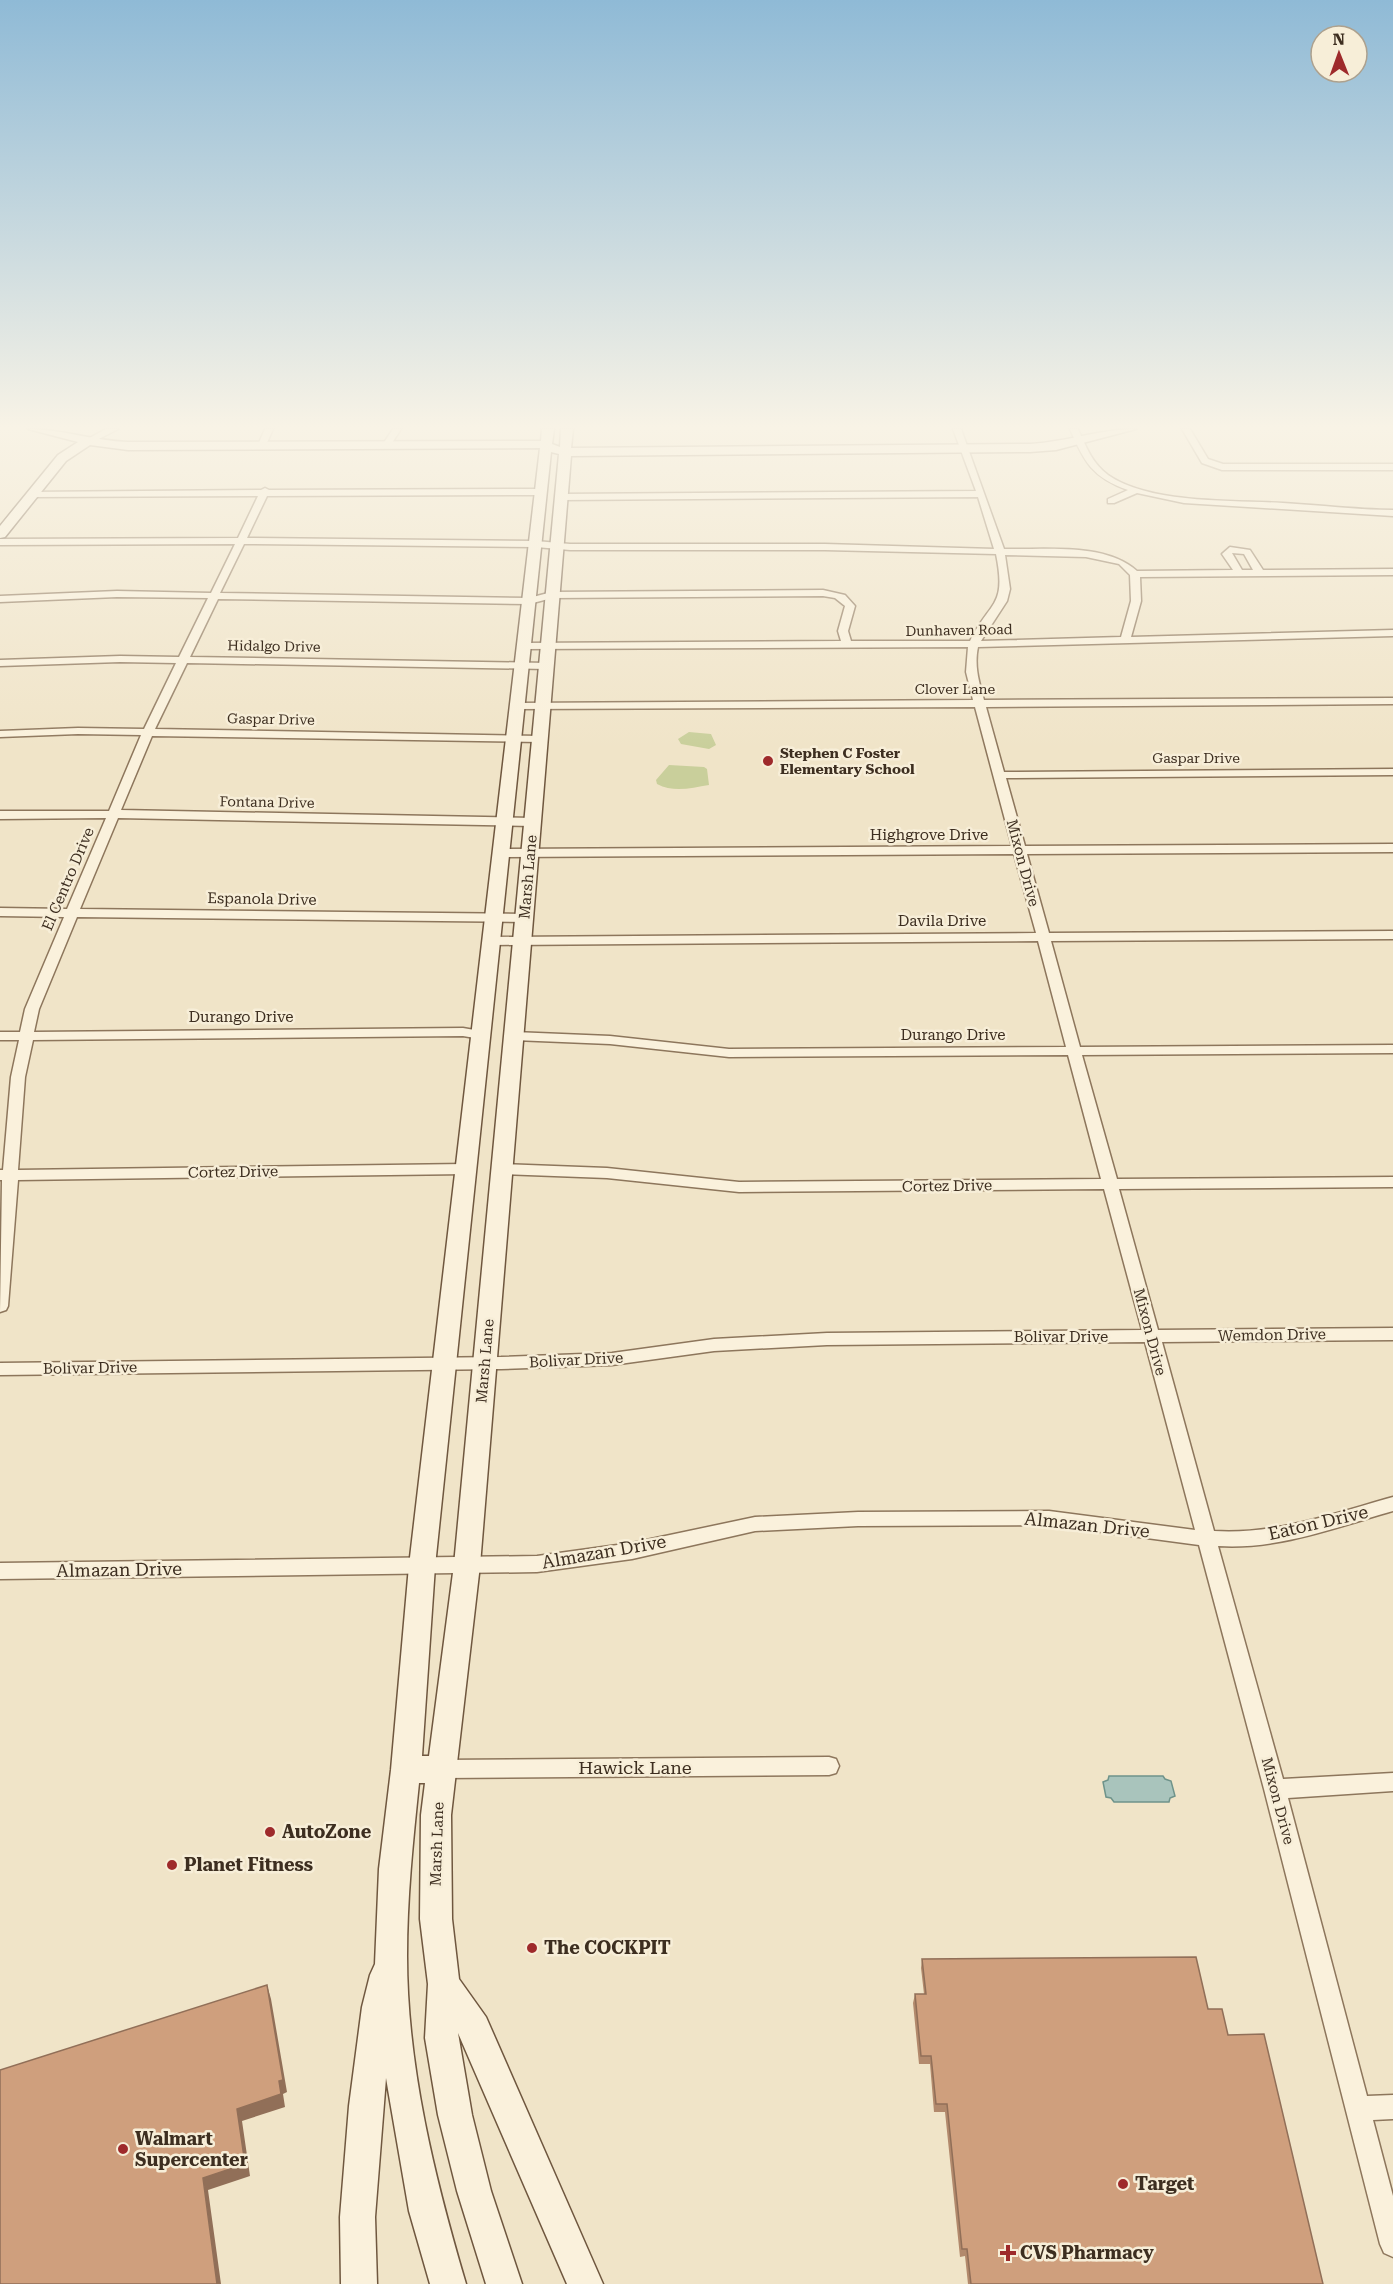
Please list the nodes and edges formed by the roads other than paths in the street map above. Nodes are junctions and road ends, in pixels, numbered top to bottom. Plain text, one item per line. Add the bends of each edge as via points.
1 (244, 536) edge
2 (537, 536) edge
3 (558, 536) edge
4 (994, 536) edge
5 (241, 541) junction
6 (0, 542) edge
7 (536, 544) junction
8 (557, 544) junction
9 (1000, 552) junction
10 (1393, 572) edge
11 (1239, 573) junction
12 (1260, 573) junction
13 (1135, 574) junction
14 (552, 595) junction
15 (213, 596) junction
16 (0, 599) edge
17 (530, 601) junction
18 (1393, 633) edge
19 (1125, 640) junction
20 (972, 644) junction
21 (847, 645) junction
22 (524, 646) junction
23 (548, 646) junction
24 (183, 660) junction
25 (0, 663) edge
26 (522, 666) junction
27 (547, 666) junction
28 (1393, 701) edge
29 (980, 704) junction
30 (518, 706) junction
31 (543, 706) junction
32 (148, 732) junction
33 (0, 734) edge
34 (541, 738) junction
35 (514, 739) junction
36 (1393, 772) edge
37 (999, 774) junction
38 (113, 814) junction
39 (0, 815) edge
40 (505, 822) junction
41 (532, 822) junction
42 (1393, 848) edge
43 (1019, 851) junction
44 (501, 853) junction
45 (530, 853) junction
46 (0, 912) edge
47 (72, 913) junction
48 (493, 929) junction
49 (523, 929) junction
50 (1393, 934) edge
51 (1042, 937) junction
52 (25, 1035) junction
53 (481, 1035) junction
54 (0, 1036) edge
55 (514, 1036) junction
56 (1393, 1049) edge
57 (1073, 1051) junction
58 (466, 1169) junction
59 (502, 1169) junction
60 (5, 1175) edge
61 (1393, 1182) edge
62 (1109, 1184) junction
63 (0, 1306) edge
64 (1393, 1334) edge
65 (1151, 1336) junction
66 (444, 1363) junction
67 (485, 1363) junction
68 (0, 1369) edge
69 (1393, 1504) edge
70 (1206, 1538) junction
71 (467, 1565) junction
72 (422, 1566) junction
73 (0, 1571) edge
74 (829, 1766) dead end
75 (442, 1769) junction
76 (406, 1770) junction
77 (1393, 1782) edge
78 (1275, 1788) junction
79 (391, 1958) junction
80 (444, 1984) junction
81 (1393, 2107) edge
82 (1357, 2108) junction
83 (1393, 2244) edge
84 (358, 2284) edge
85 (448, 2284) edge
86 (504, 2284) edge
87 (585, 2284) edge

1 - 5 street, El Centro Drive
2 - 7 main road, Marsh Lane
3 - 8 main road, Marsh Lane
4 - 9 street
5 - 6 street
5 - 7 street
5 - 15 street, El Centro Drive
7 - 8 street
7 - 17 main road, Marsh Lane
8 - 9 street
8 - 14 main road, Marsh Lane
9 - 13 street via 1098,555 1122,562
9 - 20 street via 1005,588 1001,601
10 - 12 street
11 - 12 street
11 - 12 street via 1227,554 1230,550 1247,552
11 - 13 street
13 - 19 street via 1136,601
14 - 17 street
14 - 21 street via 832,594 847,599 850,606 843,631
14 - 23 main road, Marsh Lane
15 - 16 street via 65,595
15 - 17 street
15 - 24 street, El Centro Drive
17 - 22 main road, Marsh Lane
18 - 19 street, Dunhaven Road
19 - 20 street, Dunhaven Road
20 - 21 street, Dunhaven Road
20 - 29 street, Mixon Drive via 971,672
21 - 23 street, Dunhaven Road
22 - 23 street, Dunhaven Road
22 - 26 main road, Marsh Lane
23 - 27 main road, Marsh Lane
24 - 25 street, Hidalgo Drive
24 - 26 street, Hidalgo Drive
24 - 32 street, El Centro Drive
26 - 27 street, Hidalgo Drive
26 - 30 main road, Marsh Lane
27 - 31 main road, Marsh Lane
28 - 29 street, Clover Lane
29 - 31 street, Clover Lane
29 - 37 street, Mixon Drive
30 - 31 street, Clover Lane
30 - 35 main road, Marsh Lane
31 - 34 main road, Marsh Lane
32 - 33 street, Gaspar Drive
32 - 35 street, Gaspar Drive
32 - 38 street, El Centro Drive
34 - 35 street, Gaspar Drive
34 - 41 main road, Marsh Lane
35 - 40 main road, Marsh Lane
36 - 37 street, Gaspar Drive
37 - 43 street, Mixon Drive
38 - 39 street, Fontana Drive
38 - 40 street, Fontana Drive
38 - 47 street, El Centro Drive
40 - 41 street, Fontana Drive
40 - 44 main road, Marsh Lane
41 - 45 main road, Marsh Lane
42 - 43 street, Highgrove Drive
43 - 45 street, Highgrove Drive
43 - 51 street, Mixon Drive
44 - 45 street, Highgrove Drive
44 - 48 main road, Marsh Lane
45 - 49 main road, Marsh Lane
46 - 47 street, Espanola Drive
47 - 48 street, Espanola Drive
47 - 52 street, El Centro Drive
48 - 49 street, Davila Drive
48 - 49 street, Espanola Drive
48 - 53 main road, Marsh Lane
49 - 51 street, Davila Drive
49 - 55 main road, Marsh Lane
50 - 51 street, Davila Drive
51 - 57 street, Mixon Drive
52 - 53 street, Durango Drive
52 - 54 street, Durango Drive
52 - 60 street, El Centro Drive
53 - 55 main road
53 - 58 main road, Marsh Lane
55 - 57 street, Durango Drive via 610,1040 729,1053
55 - 59 main road, Marsh Lane
56 - 57 street, Durango Drive
57 - 62 street, Mixon Drive
58 - 59 main road
58 - 60 street, Cortez Drive
58 - 66 main road, Marsh Lane
59 - 62 street, Cortez Drive via 607,1173 739,1187
59 - 67 main road, Marsh Lane
60 - 63 street, El Centro Drive
61 - 62 street, Cortez Drive
62 - 65 street, Mixon Drive
64 - 65 street, Wemdon Drive
65 - 67 street, Bolivar Drive via 827,1338 714,1345 612,1359
65 - 70 street, Mixon Drive
66 - 67 street, Bolivar Drive
66 - 68 street, Bolivar Drive
66 - 72 main road, Marsh Lane
67 - 71 main road, Marsh Lane
69 - 70 street, Eaton Drive via 1302,1530
70 - 71 street, Almazan Drive via 1024,1517 812,1520 755,1524 581,1559
70 - 78 street, Mixon Drive
71 - 72 street, Almazan Drive
71 - 75 main road, Marsh Lane
72 - 73 street, Almazan Drive
72 - 76 main road, Marsh Lane
74 - 75 street, Hawick Lane
75 - 76 main road
75 - 80 main road, Marsh Lane via 436,1815 436,1918
76 - 79 main road, Marsh Lane via 394,1869
77 - 78 street
78 - 82 street, Mixon Drive
79 - 84 main road via 376,2007 355,2244
79 - 85 main road, Marsh Lane via 397,2044 409,2122 427,2211
80 - 86 main road, Marsh Lane via 441,2038 455,2115
80 - 87 main road via 474,2029
81 - 82 street
82 - 83 street, Mixon Drive

